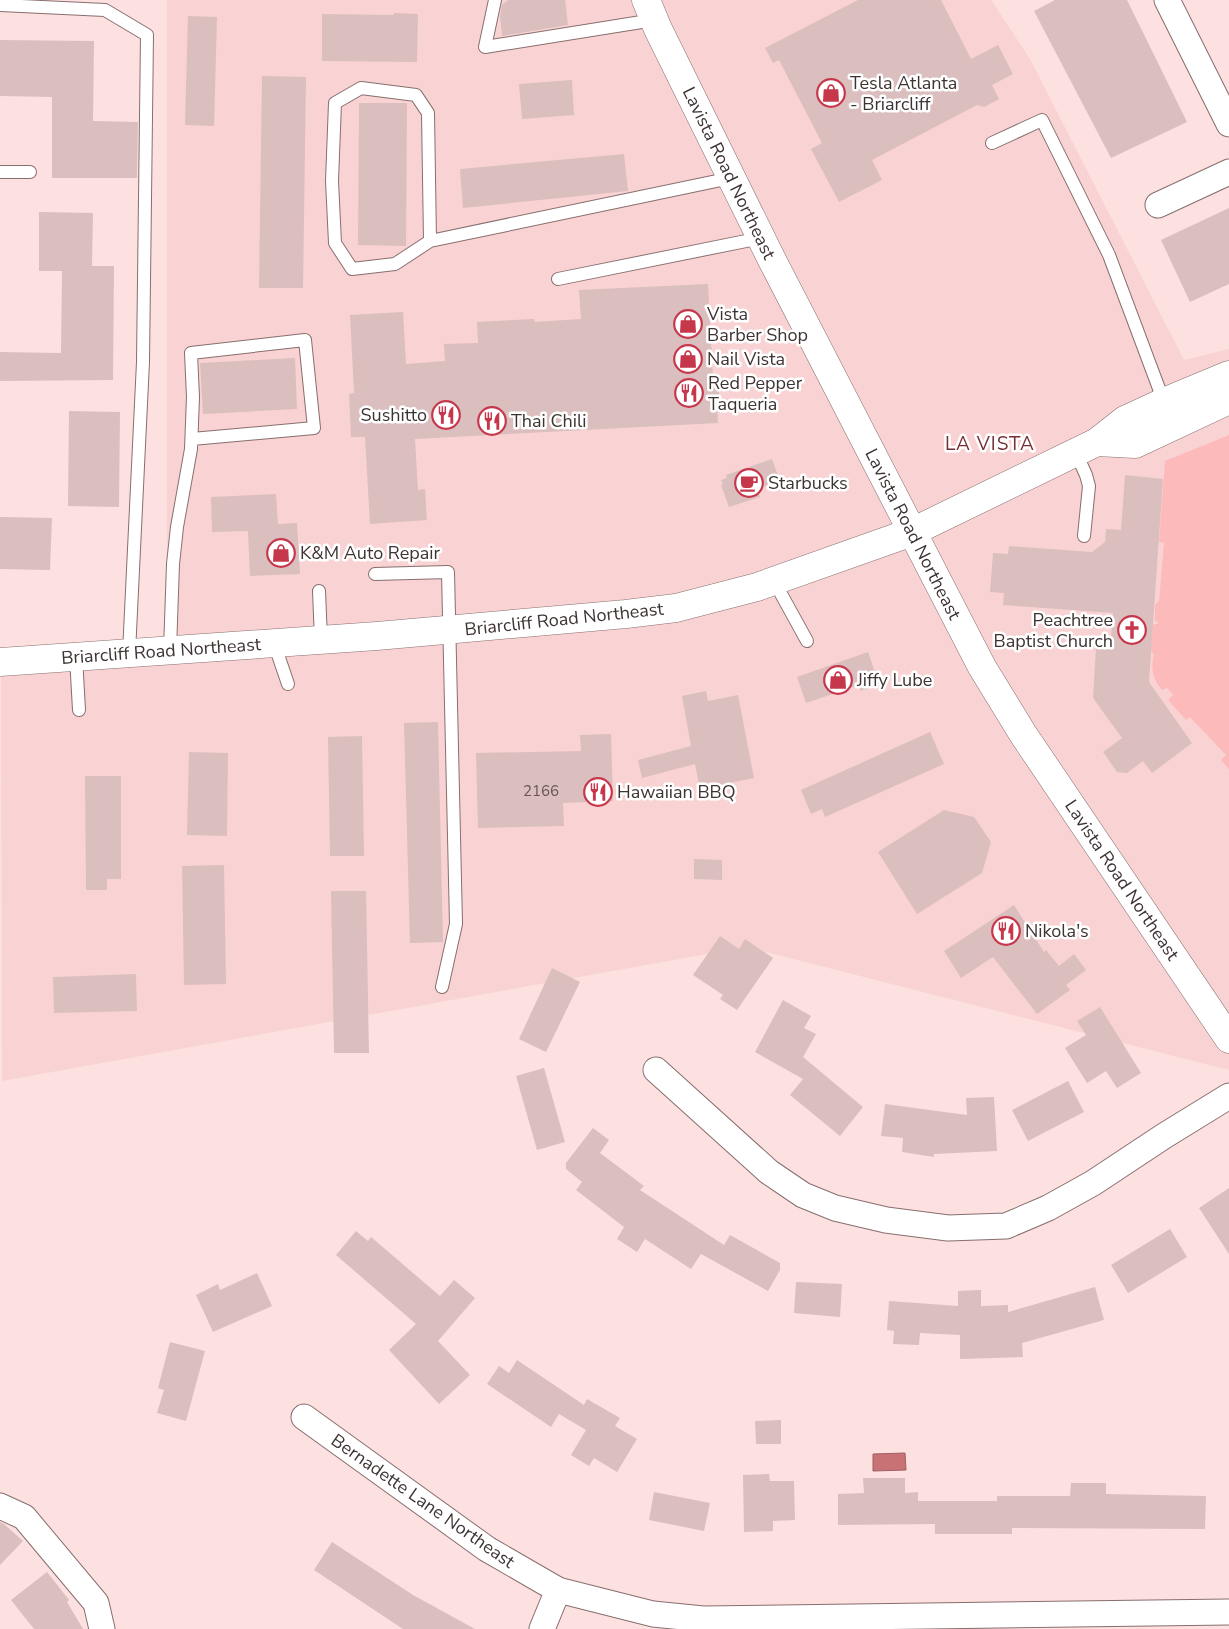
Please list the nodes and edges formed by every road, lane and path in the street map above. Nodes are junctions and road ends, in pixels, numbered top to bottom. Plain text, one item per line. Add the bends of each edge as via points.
1 (495, 0) edge
2 (1167, 0) edge
3 (0, 4) edge
4 (650, 10) edge
5 (1229, 124) edge
6 (992, 143) dead end
7 (0, 172) edge
8 (30, 172) dead end
9 (1229, 172) edge
10 (731, 178) junction
11 (1158, 205) dead end
12 (761, 238) junction
13 (430, 241) junction
14 (558, 279) dead end
15 (1229, 375) edge
16 (1229, 400) edge
17 (1164, 402) junction
18 (192, 439) junction
19 (1086, 447) junction
20 (912, 532) junction
21 (1084, 536) dead end
22 (375, 574) dead end
23 (774, 581) junction
24 (320, 591) dead end
25 (449, 630) junction
26 (321, 640) junction
27 (807, 641) dead end
28 (274, 643) junction
29 (170, 650) junction
30 (129, 653) junction
31 (76, 657) junction
32 (0, 662) edge
33 (288, 684) dead end
34 (79, 710) dead end
35 (442, 987) dead end
36 (1229, 1039) edge
37 (656, 1070) dead end
38 (1229, 1096) edge
39 (304, 1417) dead end
40 (0, 1506) edge
41 (558, 1590) junction
42 (1229, 1612) edge
43 (102, 1629) edge
44 (542, 1629) edge

1 - 4 lane via 485,47
2 - 5 street
3 - 30 lane via 105,10 147,35 143,362
4 - 10 main road, Lavista Road Northeast
6 - 17 lane via 1042,120 1109,255
7 - 8 lane
9 - 11 street
10 - 12 main road, Lavista Road Northeast
10 - 13 lane
12 - 14 lane
12 - 20 main road, Lavista Road Northeast
13 - 13 lane via 395,264 352,269 335,243 332,181 335,104 361,88 416,95 428,113
15 - 17 main road, Briarcliff Road Northeast
16 - 19 main road, Briarcliff Road Northeast via 1135,444
17 - 19 main road, Briarcliff Road Northeast via 1125,420
18 - 18 lane via 191,353 305,340 314,428
18 - 29 lane via 173,564
19 - 20 main road, Briarcliff Road Northeast
19 - 21 lane via 1088,486
20 - 23 main road, Briarcliff Road Northeast
20 - 36 main road, Lavista Road Northeast via 982,666 1023,734
22 - 25 lane via 448,572
23 - 25 main road, Briarcliff Road Northeast via 676,608
23 - 27 lane
24 - 26 lane
25 - 26 main road, Briarcliff Road Northeast
25 - 35 lane via 456,924
26 - 28 main road, Briarcliff Road Northeast
28 - 29 main road, Briarcliff Road Northeast
28 - 33 lane
29 - 30 main road, Briarcliff Road Northeast
30 - 31 main road, Briarcliff Road Northeast
31 - 32 main road, Briarcliff Road Northeast
31 - 34 lane
37 - 38 street via 769,1172 803,1195 835,1208 886,1220 948,1228 1006,1226 1048,1208
39 - 41 street, Bernadette Lane Northeast via 487,1549
40 - 43 street via 24,1517 96,1603
41 - 42 street, Bernadette Lane Northeast via 653,1614 703,1620
41 - 44 street

